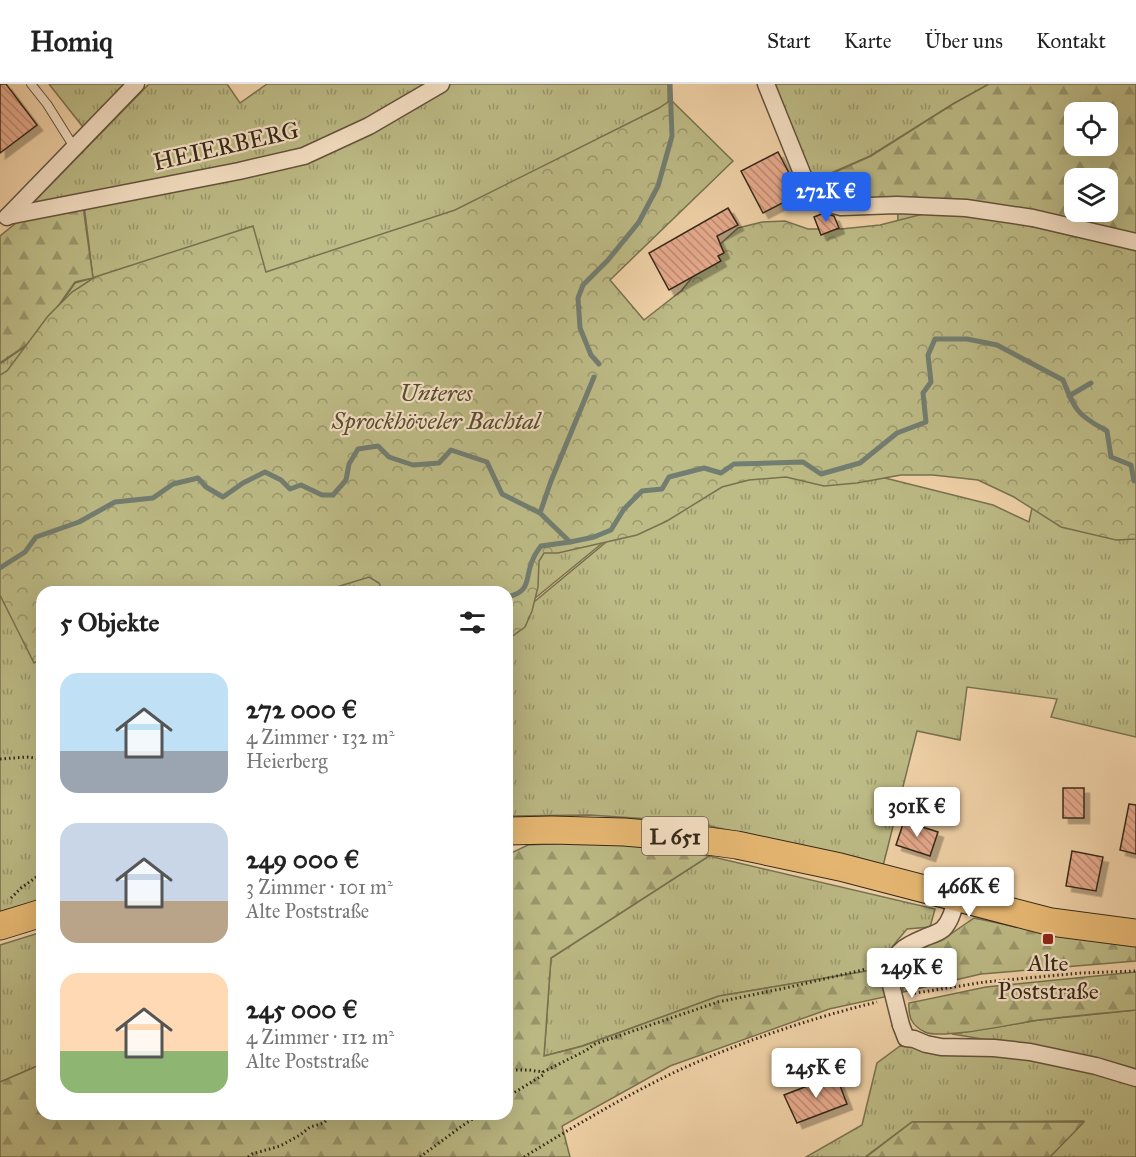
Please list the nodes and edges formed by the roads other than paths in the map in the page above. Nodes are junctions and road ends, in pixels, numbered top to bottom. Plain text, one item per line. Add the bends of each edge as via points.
1 (31, 84) edge
2 (136, 84) edge
3 (441, 84) edge
4 (766, 84) edge
5 (75, 147) junction
6 (4, 220) edge
7 (1136, 242) edge
8 (513, 831) edge
9 (956, 898) junction
10 (36, 915) edge
11 (0, 926) edge
12 (1136, 933) edge
13 (1136, 1078) edge

1 - 5 lane
2 - 5 street
3 - 6 street, HEIERBERG via 369,126 304,156
4 - 7 street via 806,183 811,192 829,204 966,208 1033,218
5 - 6 street
8 - 9 main road, L 651 via 624,832 737,845
9 - 12 main road, L 651 via 1051,922
9 - 13 street, bridge via 942,929 908,946 891,963 890,981 906,1038 941,1047 1030,1052
10 - 11 main road

